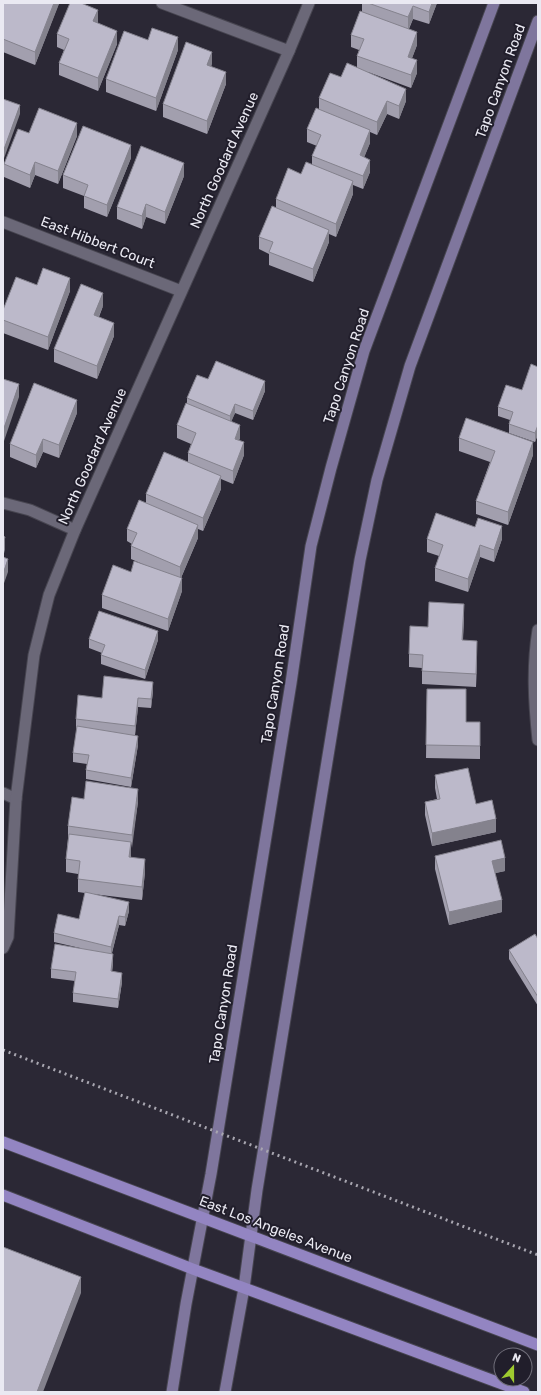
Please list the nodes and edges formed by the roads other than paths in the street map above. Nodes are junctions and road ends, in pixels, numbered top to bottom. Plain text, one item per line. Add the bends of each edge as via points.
1 (162, 3) edge
2 (309, 3) edge
3 (494, 3) edge
4 (538, 21) edge
5 (289, 52) junction
6 (3, 222) edge
7 (182, 291) junction
8 (3, 504) edge
9 (75, 530) junction
10 (538, 630) edge
11 (538, 740) edge
12 (3, 793) edge
13 (16, 799) junction
14 (3, 948) edge
15 (3, 1142) edge
16 (3, 1195) edge
17 (203, 1217) junction
18 (250, 1234) junction
19 (193, 1269) junction
20 (244, 1288) junction
21 (538, 1345) edge
22 (172, 1392) edge
23 (225, 1392) edge
24 (524, 1392) edge

1 - 5 street
2 - 5 street, North Goodard Avenue
3 - 17 main road, Tapo Canyon Road via 364,351 330,468 313,539
4 - 18 main road, Tapo Canyon Road via 410,366 377,480 359,568
5 - 7 street, North Goodard Avenue
6 - 7 street, East Hibbert Court
7 - 9 street, North Goodard Avenue
8 - 9 street via 30,510
9 - 13 street, North Goodard Avenue via 49,595 34,655
10 - 11 street via 534,700
12 - 13 street
13 - 14 street, North Goodard Avenue via 8,936
15 - 17 main road, East Los Angeles Avenue
16 - 19 main road
17 - 18 main road, East Los Angeles Avenue
17 - 19 main road, Tapo Canyon Road
18 - 20 main road, Tapo Canyon Road
18 - 21 main road, East Los Angeles Avenue
19 - 20 main road
19 - 22 main road, Tapo Canyon Road
20 - 23 main road, Tapo Canyon Road
20 - 24 main road

